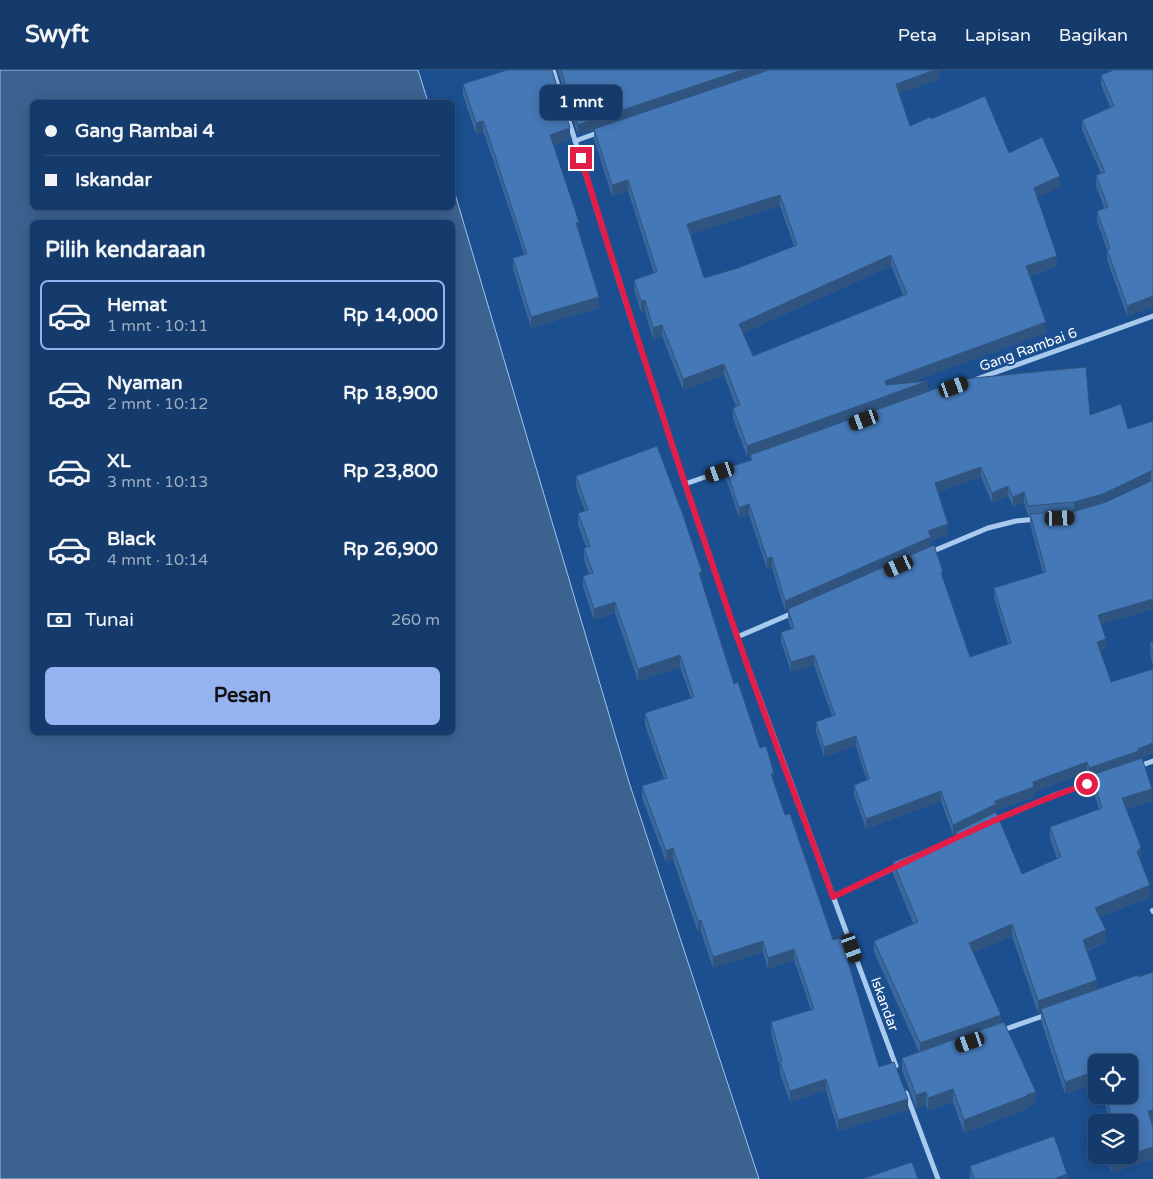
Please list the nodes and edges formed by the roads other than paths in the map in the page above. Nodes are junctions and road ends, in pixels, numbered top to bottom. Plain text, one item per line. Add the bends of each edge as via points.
1 (553, 70) edge
2 (603, 131) edge
3 (575, 141) junction
4 (1153, 316) edge
5 (975, 379) edge
6 (738, 466) edge
7 (685, 484) junction
8 (1045, 518) edge
9 (926, 554) edge
10 (800, 609) edge
11 (737, 637) junction
12 (1153, 761) edge
13 (1135, 767) edge
14 (1108, 776) edge
15 (984, 825) edge
16 (901, 865) edge
17 (833, 897) junction
18 (1052, 1013) edge
19 (997, 1032) edge
20 (906, 1064) edge
21 (903, 1085) edge
22 (938, 1179) edge

1 - 3 street, Iskandar
2 - 3 street
3 - 7 street, Iskandar
4 - 5 street, Gang Rambai 6
6 - 7 street
7 - 11 street, Iskandar
8 - 9 street via 988,528
10 - 11 street
11 - 17 street, Iskandar
12 - 13 street
14 - 15 street
16 - 17 street
17 - 20 street, Iskandar via 896,1068
18 - 19 street
21 - 22 street

